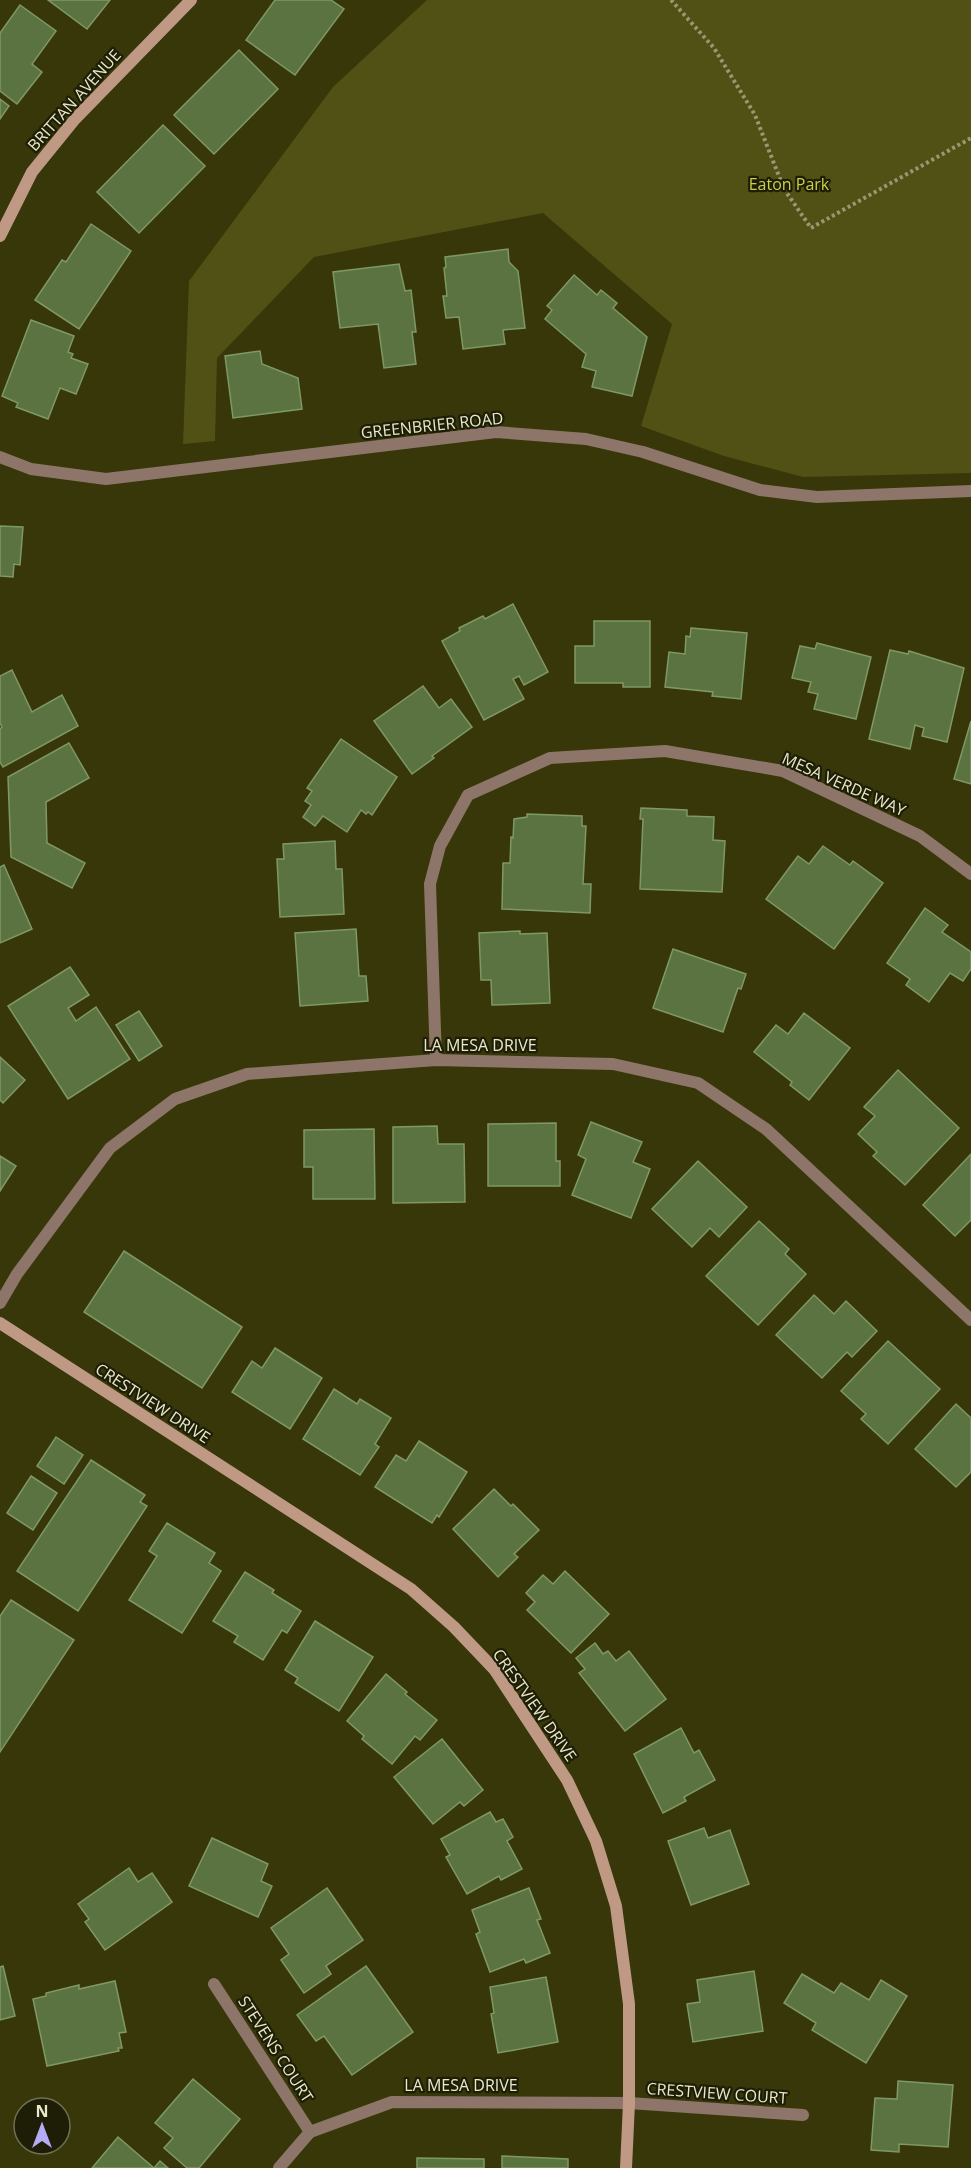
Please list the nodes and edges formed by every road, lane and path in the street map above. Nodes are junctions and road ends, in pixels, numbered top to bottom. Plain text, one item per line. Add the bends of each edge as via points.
1 (191, 0) edge
2 (671, 0) edge
3 (971, 138) edge
4 (0, 236) edge
5 (0, 457) edge
6 (971, 491) edge
7 (971, 874) edge
8 (436, 1060) junction
9 (0, 1304) edge
10 (971, 1320) edge
11 (0, 1323) edge
12 (214, 1984) dead end
13 (630, 2103) junction
14 (803, 2115) dead end
15 (310, 2132) junction
16 (279, 2168) edge
17 (626, 2168) edge

1 - 4 main road, BRITTAN AVENUE via 75,119 39,163
2 - 3 path via 714,48 750,106 784,189 812,228
5 - 6 street, GREENBRIER ROAD via 31,469 106,479 496,432 586,439 643,452 760,490 817,497
7 - 8 street, MESA VERDE WAY via 920,836 783,771 665,751 550,758 468,795 440,846 430,885
8 - 9 street, LA MESA DRIVE via 247,1074 175,1099 110,1148 17,1274
8 - 10 street, LA MESA DRIVE via 613,1064 698,1083 766,1129
11 - 13 main road, CRESTVIEW DRIVE via 411,1590 494,1669 567,1780 596,1841 616,1906 629,2004
12 - 15 street, STEVENS COURT
13 - 14 street, CRESTVIEW COURT
13 - 15 street, LA MESA DRIVE via 392,2102
13 - 17 main road, CRESTVIEW DRIVE
15 - 16 street, LA MESA DRIVE

